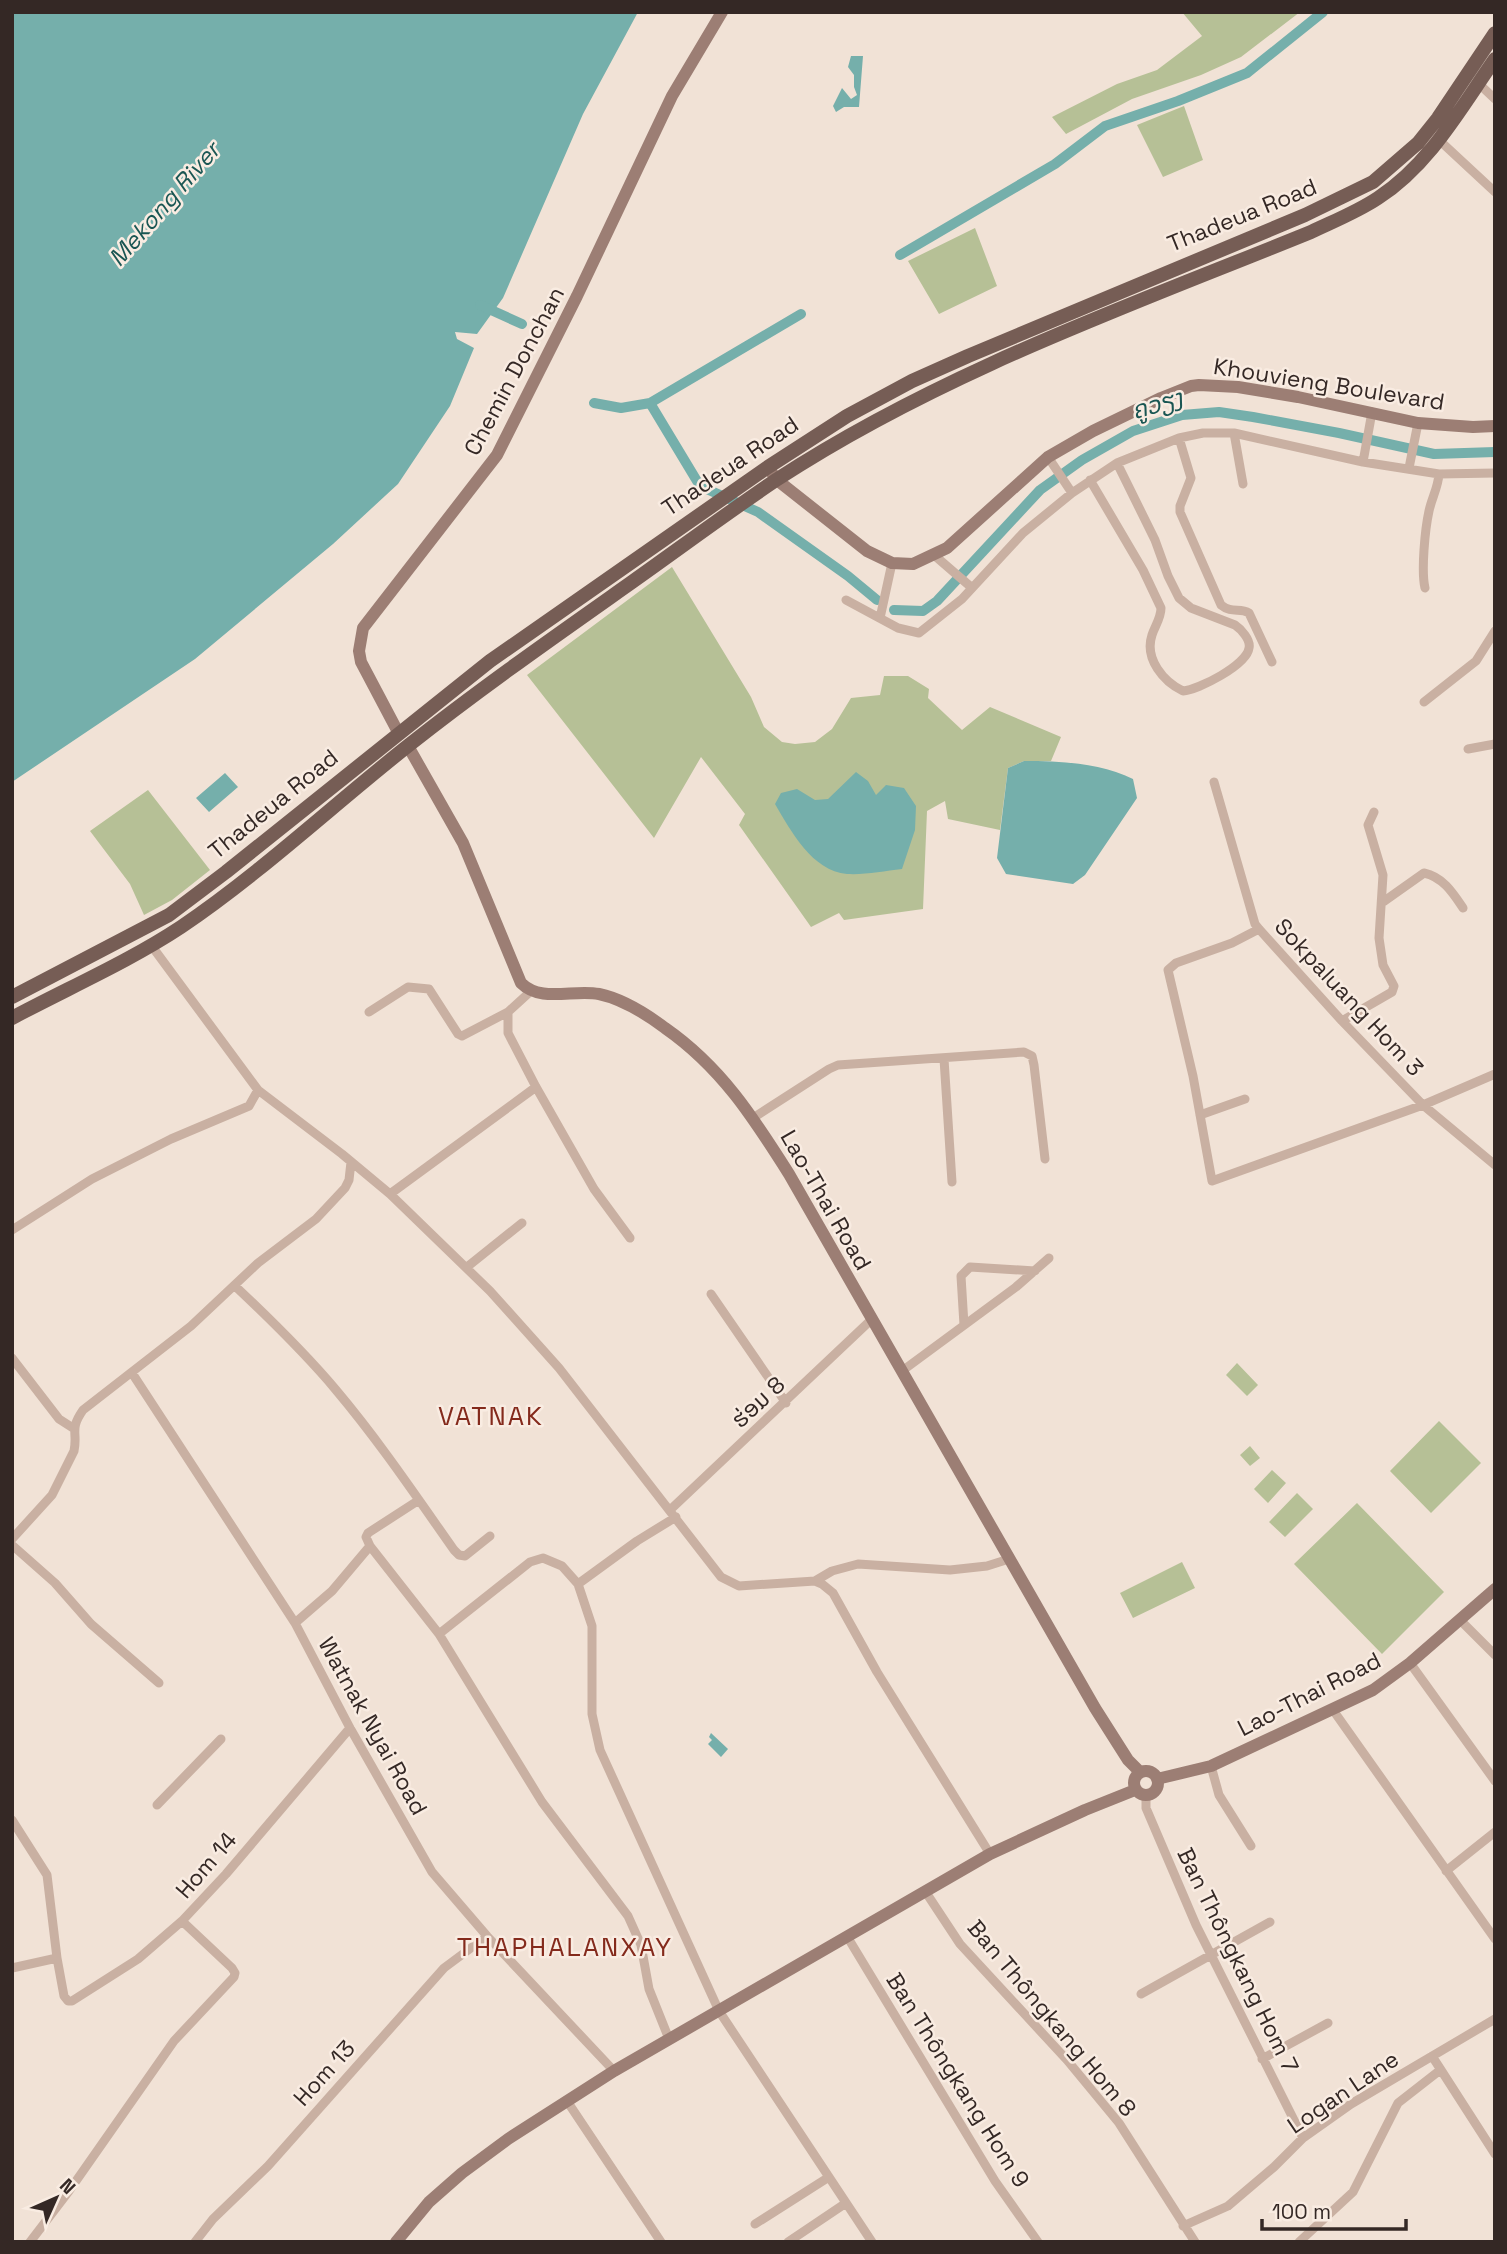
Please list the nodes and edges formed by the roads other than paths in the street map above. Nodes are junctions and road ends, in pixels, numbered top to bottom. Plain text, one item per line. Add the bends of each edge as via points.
1 (722, 12) edge
2 (1495, 33) edge
3 (1495, 59) edge
4 (1478, 83) junction
5 (1495, 99) edge
6 (1439, 140) junction
7 (1495, 192) edge
8 (1371, 416) junction
9 (1495, 426) edge
10 (1418, 427) junction
11 (1234, 433) junction
12 (1179, 438) junction
13 (1363, 459) junction
14 (1051, 462) junction
15 (1117, 463) junction
16 (1409, 465) junction
17 (768, 467) junction
18 (1495, 473) edge
19 (1439, 474) junction
20 (777, 480) junction
21 (1090, 480) junction
22 (1243, 484) dead end
23 (1071, 491) junction
24 (938, 558) junction
25 (892, 563) junction
26 (969, 585) junction
27 (1425, 588) dead end
28 (846, 600) dead end
29 (880, 618) junction
30 (1495, 631) edge
31 (1272, 662) dead end
32 (1424, 702) dead end
33 (398, 732) junction
34 (1495, 744) edge
35 (408, 746) junction
36 (1468, 749) dead end
37 (1214, 782) dead end
38 (1374, 812) dead end
39 (1382, 902) junction
40 (1463, 908) dead end
41 (1259, 929) junction
42 (143, 930) junction
43 (151, 945) junction
44 (53, 976) junction
45 (531, 991) junction
46 (61, 992) junction
47 (12, 997) edge
48 (369, 1012) dead end
49 (508, 1012) junction
50 (12, 1018) edge
51 (1342, 1021) junction
52 (944, 1059) junction
53 (1495, 1074) edge
54 (536, 1087) junction
55 (258, 1090) junction
56 (1245, 1100) dead end
57 (1423, 1105) junction
58 (1200, 1115) junction
59 (754, 1118) junction
60 (1045, 1159) dead end
61 (351, 1162) junction
62 (1495, 1166) edge
63 (952, 1182) dead end
64 (390, 1194) junction
65 (522, 1223) dead end
66 (12, 1230) edge
67 (630, 1238) dead end
68 (1049, 1258) dead end
69 (467, 1267) junction
70 (1035, 1271) junction
71 (235, 1286) junction
72 (711, 1294) dead end
73 (871, 1320) junction
74 (964, 1325) junction
75 (12, 1358) edge
76 (902, 1371) junction
77 (132, 1373) junction
78 (786, 1402) junction
79 (73, 1428) junction
80 (419, 1500) junction
81 (673, 1513) junction
82 (490, 1536) dead end
83 (12, 1539) edge
84 (12, 1545) edge
85 (370, 1546) junction
86 (1009, 1559) junction
87 (815, 1581) junction
88 (578, 1584) junction
89 (1495, 1589) edge
90 (1461, 1620) junction
91 (295, 1623) junction
92 (439, 1634) junction
93 (1495, 1654) edge
94 (1410, 1663) junction
95 (159, 1684) dead end
96 (1333, 1710) junction
97 (350, 1728) junction
98 (221, 1739) dead end
99 (1211, 1766) junction
100 (1140, 1772) junction
101 (1157, 1779) junction
102 (1495, 1781) edge
103 (1141, 1793) junction
104 (157, 1805) dead end
105 (12, 1820) edge
106 (1495, 1832) edge
107 (1251, 1846) dead end
108 (990, 1854) junction
109 (1446, 1871) junction
110 (925, 1891) junction
111 (182, 1921) junction
112 (1270, 1922) dead end
113 (486, 1936) junction
114 (848, 1938) junction
115 (1495, 1939) edge
116 (1211, 1954) junction
117 (57, 1958) junction
118 (12, 1968) edge
119 (1141, 1994) dead end
120 (719, 2011) junction
121 (1495, 2019) edge
122 (1328, 2024) dead end
123 (669, 2039) junction
124 (1432, 2056) junction
125 (1262, 2059) junction
126 (614, 2071) junction
127 (1439, 2071) junction
128 (567, 2101) junction
129 (1303, 2138) junction
130 (1495, 2154) edge
131 (828, 2177) junction
132 (845, 2203) junction
133 (755, 2224) dead end
134 (1183, 2226) junction
135 (30, 2242) edge
136 (195, 2242) edge
137 (396, 2242) edge
138 (661, 2242) edge
139 (788, 2242) edge
140 (872, 2242) edge
141 (1038, 2242) edge
142 (1195, 2242) edge
143 (1299, 2242) edge

1 - 33 street, Chemin Donchan via 672,96 496,455 363,628 361,662
2 - 17 main road, Thadeua Road via 1418,142 1373,182 912,381
3 - 4 main road, Thadeua Road
4 - 5 street
4 - 6 main road, Thadeua Road
6 - 7 street
6 - 20 main road, Thadeua Road via 1408,174 1353,213 954,381 855,430
8 - 10 street, Khouvieng Boulevard
8 - 13 street
8 - 14 street, Khouvieng Boulevard via 1250,389 1199,385 1093,431
9 - 10 street, Khouvieng Boulevard
10 - 16 street
11 - 12 street
11 - 13 street
11 - 22 street
12 - 15 street
12 - 31 street via 1191,478 1180,512 1221,605 1249,613
13 - 16 street
14 - 23 street
14 - 24 street, Khouvieng Boulevard
15 - 21 street
15 - 21 street via 1179,598 1191,608 1234,625 1249,644 1237,664 1204,685 1183,691 1156,666 1150,642 1161,608
16 - 19 street
17 - 20 street
17 - 33 main road, Thadeua Road via 490,661
18 - 19 street
19 - 27 street via 1429,512 1422,577
20 - 25 street via 867,551
20 - 35 main road, Thadeua Road
21 - 23 street
23 - 26 street
24 - 25 street, Khouvieng Boulevard
24 - 26 street
25 - 29 street
26 - 29 street via 962,599 919,633
28 - 29 street
30 - 32 street via 1476,661
33 - 35 main road
33 - 42 main road, Thadeua Road via 200,892
34 - 36 street
35 - 43 main road, Thadeua Road via 261,868
35 - 45 street via 463,843 518,977
37 - 41 street, Sokpaluang Hom 3
38 - 39 street via 1368,825 1383,875
39 - 40 street via 1424,873 1441,881
39 - 51 street via 1379,938 1392,992
41 - 51 street, Sokpaluang Hom 3
41 - 58 street via 1176,962 1168,970
42 - 43 main road
42 - 44 main road, Thadeua Road
43 - 46 main road, Thadeua Road
43 - 55 street
44 - 46 main road
44 - 47 main road, Thadeua Road
45 - 49 street
45 - 59 street, Lao-Thai Road via 597,994 644,1013 693,1047
46 - 50 main road, Thadeua Road
48 - 49 street via 408,987 429,989 462,1036
49 - 54 street via 508,1032
51 - 57 street, Sokpaluang Hom 3
52 - 59 street via 838,1065
52 - 60 street via 1024,1052 1032,1056
52 - 63 street
53 - 57 street
54 - 64 street
54 - 67 street via 594,1189
55 - 61 street
55 - 66 street via 249,1106 92,1179
56 - 58 street
57 - 58 street via 1212,1181
57 - 62 street, Sokpaluang Hom 3
59 - 73 street, Lao-Thai Road
61 - 64 street
61 - 71 street via 349,1180 338,1196
64 - 69 street
65 - 69 street
68 - 70 street
69 - 81 street via 559,1368
70 - 74 street
70 - 74 street via 965,1270 961,1276
71 - 77 street
71 - 80 street via 338,1392
72 - 78 street
73 - 76 street, Lao-Thai Road
73 - 78 street, ຮ່ອມ 8
74 - 76 street
75 - 79 street via 59,1419
76 - 86 street, Lao-Thai Road
77 - 79 street via 100,1391
77 - 91 street, Watnak Nyai Road
78 - 81 street, ຮ່ອມ 8
79 - 83 street via 74,1451 52,1495
80 - 82 street via 459,1555 465,1556
80 - 85 street via 368,1533
81 - 87 street via 721,1577 732,1584
81 - 88 street, ຮ່ອມ 8
84 - 95 street
85 - 91 street via 332,1591
85 - 92 street
86 - 87 street via 950,1570 858,1563
86 - 100 street, Lao-Thai Road via 1095,1708
87 - 108 street via 833,1593
88 - 92 street via 562,1566 543,1558 530,1562
88 - 120 street via 592,1626 592,1714 600,1750
89 - 90 street, Lao-Thai Road
90 - 93 street
90 - 94 street, Lao-Thai Road
91 - 97 street, Watnak Nyai Road
92 - 123 street via 542,1802 628,1916
94 - 96 street, Lao-Thai Road via 1373,1690
94 - 102 street
96 - 99 street, Lao-Thai Road
96 - 109 street
97 - 111 street, Hom 14
97 - 113 street, Watnak Nyai Road via 432,1872
98 - 104 street
99 - 101 street, Lao-Thai Road
99 - 107 street via 1219,1795
100 - 101 street via 1150,1772
100 - 103 street via 1133,1782
101 - 103 street via 1156,1790
103 - 108 street via 1085,1810
103 - 116 street, Ban Thôngkang Hom 7
105 - 117 street via 47,1875
106 - 109 street
108 - 110 street
109 - 115 street
110 - 114 street
110 - 134 street, Ban Thôngkang Hom 8 via 960,1944 1119,2123
111 - 117 street, Hom 14 via 138,1959 68,2001
111 - 135 street via 232,1968 234,1977 174,2041
112 - 116 street
113 - 126 street, Watnak Nyai Road
113 - 136 street, Hom 13 via 444,1968
114 - 120 street
114 - 141 street, Ban Thôngkang Hom 9 via 995,2181
116 - 119 street
116 - 125 street, Ban Thôngkang Hom 7
117 - 118 street
120 - 123 street
120 - 131 street
121 - 124 street, Logan Lane
122 - 125 street
123 - 126 street
124 - 127 street
124 - 129 street, Logan Lane
125 - 129 street, Ban Thôngkang Hom 7
126 - 128 street
127 - 130 street
127 - 143 street via 1398,2103 1353,2192
128 - 137 street via 462,2173
128 - 138 street
129 - 134 street, Logan Lane via 1228,2206
131 - 132 street
131 - 133 street
132 - 139 street
132 - 140 street
134 - 142 street, Ban Thôngkang Hom 8

